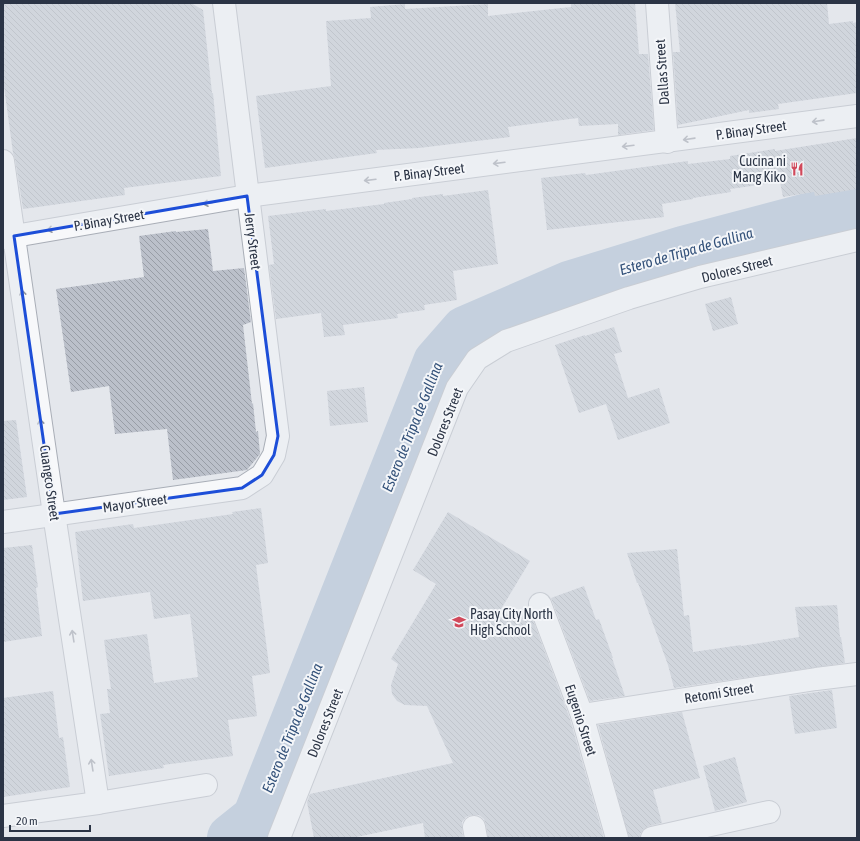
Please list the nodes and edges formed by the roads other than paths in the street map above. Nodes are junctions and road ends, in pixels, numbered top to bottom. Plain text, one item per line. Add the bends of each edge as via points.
1 (224, 3) edge
2 (657, 3) edge
3 (857, 116) edge
4 (667, 142) junction
5 (3, 161) edge
6 (247, 196) junction
7 (9, 237) edge
8 (857, 240) edge
9 (262, 475) joint
10 (54, 514) junction
11 (3, 522) edge
12 (540, 604) dead end
13 (857, 674) edge
14 (582, 715) junction
15 (206, 785) dead end
16 (98, 804) junction
17 (769, 812) dead end
18 (3, 816) edge
19 (279, 838) edge
20 (617, 838) edge
21 (652, 838) edge

1 - 6 street, Jerry Street
2 - 4 street, Dallas Street
3 -> 4 street, P. Binay Street
4 -> 6 street, P. Binay Street
5 - 7 street, Cuangco Street
6 -> 7 street, P. Binay Street
6 - 9 street, Jerry Street via 278,436 274,455
10 -> 7 street, Cuangco Street
8 - 19 street, Dolores Street via 700,277 629,298 506,341 476,359 458,388
9 - 10 street, Mayor Street via 242,488
10 - 11 street, Mayor Street
16 -> 10 street, Cuangco Street
12 - 14 street, Eugenio Street
13 - 14 street, Retomi Street
14 - 20 street, Eugenio Street
15 - 16 street
16 - 18 street
17 - 21 street

